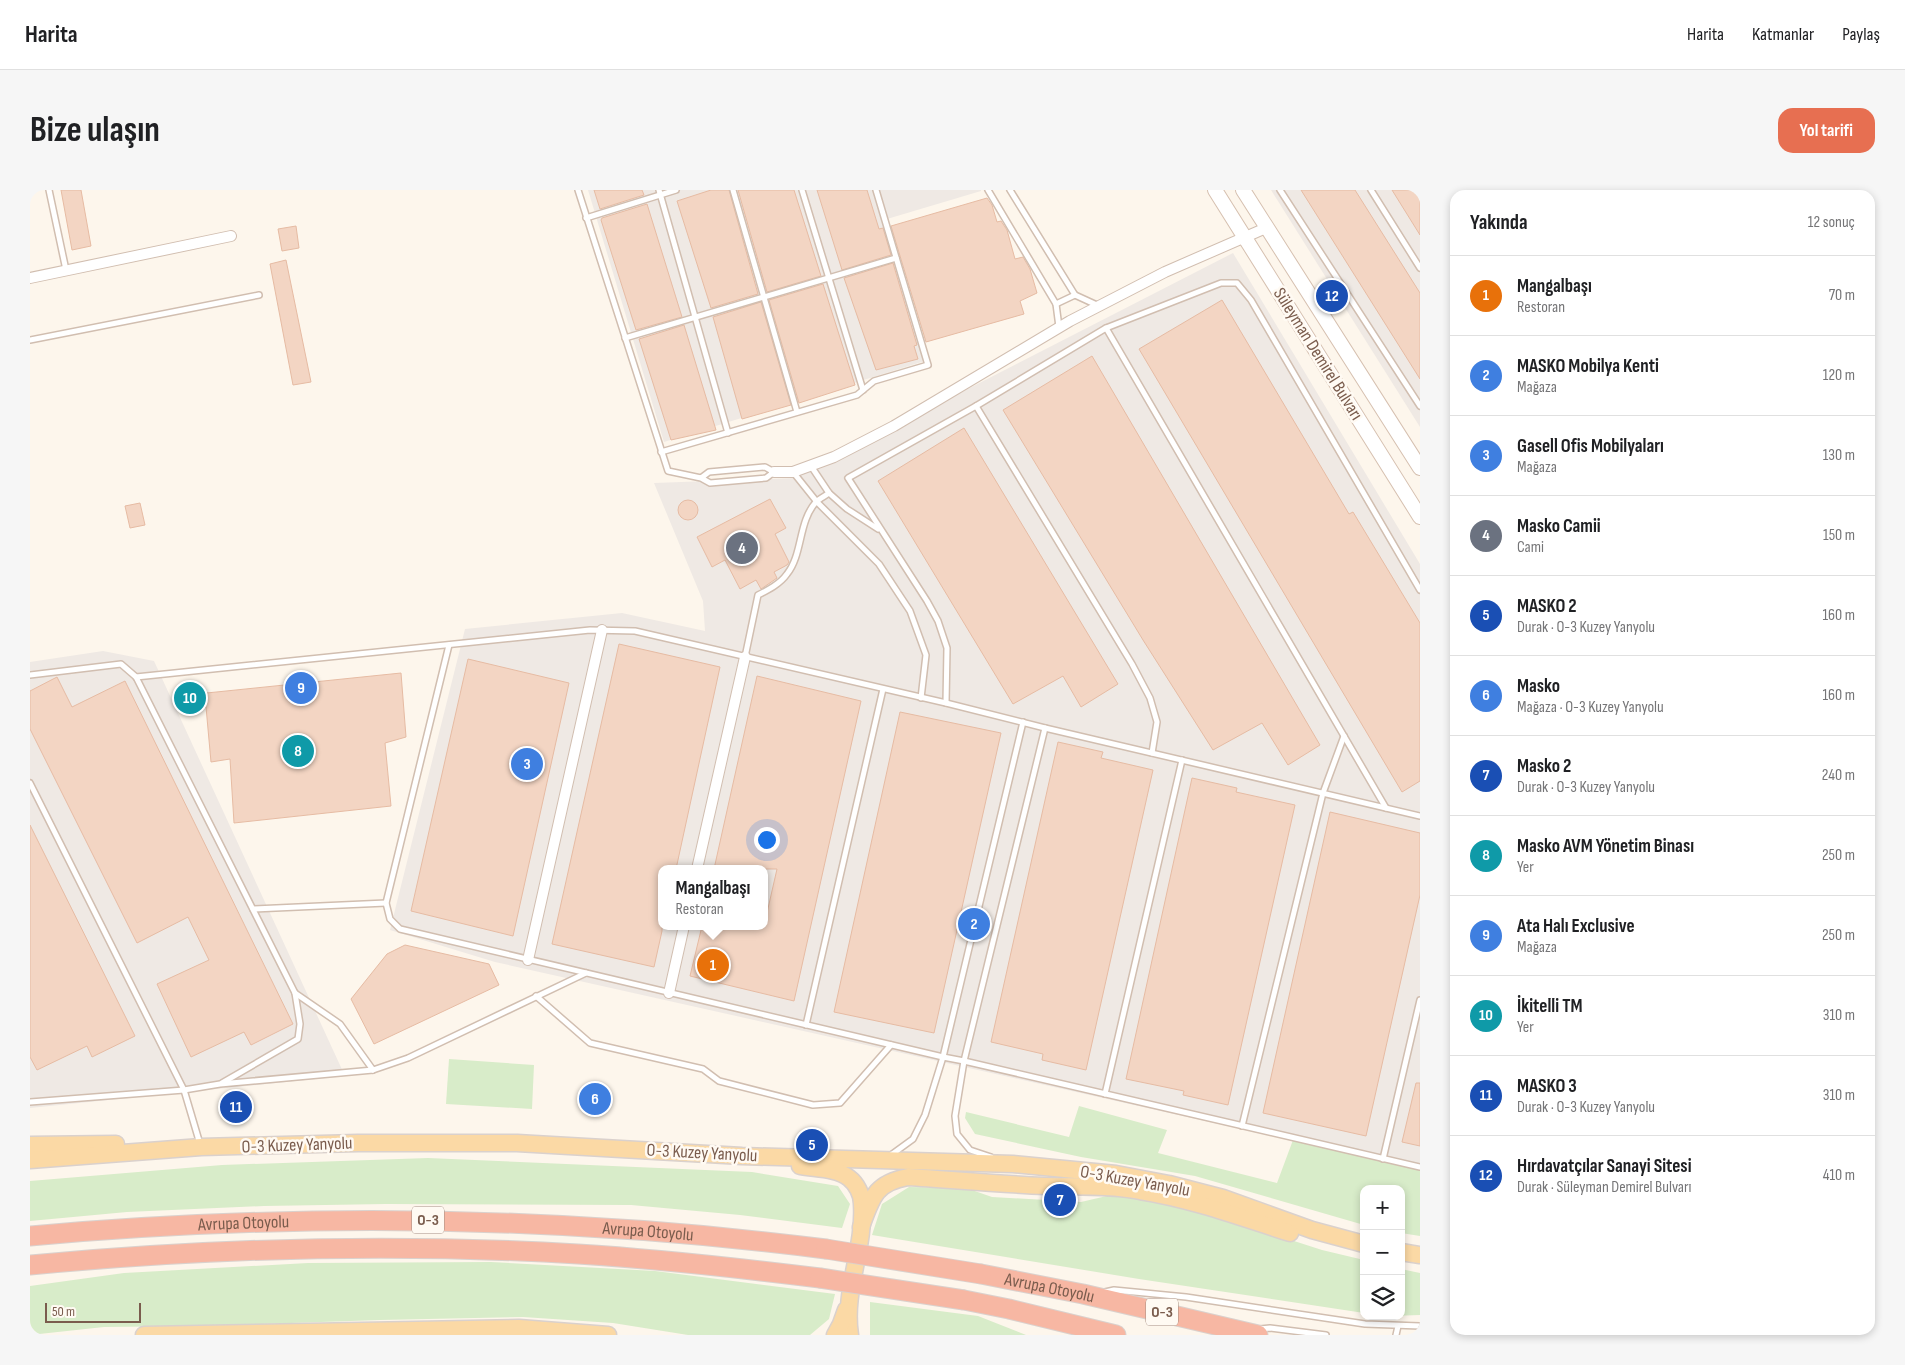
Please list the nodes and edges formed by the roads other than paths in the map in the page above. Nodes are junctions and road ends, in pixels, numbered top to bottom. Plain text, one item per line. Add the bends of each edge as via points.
1 (49, 190) edge
2 (578, 190) edge
3 (676, 190) edge
4 (733, 190) edge
5 (802, 190) edge
6 (876, 190) edge
7 (988, 190) edge
8 (1010, 190) edge
9 (1215, 190) edge
10 (1242, 190) edge
11 (1280, 190) edge
12 (1370, 190) edge
13 (659, 192) edge
14 (586, 218) junction
15 (1266, 228) junction
16 (231, 236) dead end
17 (1245, 238) junction
18 (896, 258) junction
19 (1420, 268) edge
20 (66, 271) junction
21 (30, 278) edge
22 (829, 278) junction
23 (259, 295) dead end
24 (1075, 295) junction
25 (764, 297) junction
26 (1056, 304) junction
27 (1099, 306) junction
28 (695, 318) junction
29 (1059, 327) junction
30 (1106, 328) junction
31 (625, 338) junction
32 (30, 340) edge
33 (862, 390) junction
34 (976, 406) junction
35 (1420, 406) edge
36 (797, 412) junction
37 (728, 433) junction
38 (661, 452) junction
39 (811, 465) junction
40 (1420, 468) edge
41 (774, 472) junction
42 (793, 472) junction
43 (701, 478) junction
44 (829, 493) junction
45 (816, 502) junction
46 (1420, 517) edge
47 (881, 530) junction
48 (1420, 590) edge
49 (602, 630) junction
50 (449, 644) junction
51 (745, 657) junction
52 (30, 675) edge
53 (136, 678) junction
54 (883, 689) junction
55 (922, 698) junction
56 (946, 702) junction
57 (1022, 722) junction
58 (1045, 728) junction
59 (1344, 736) junction
60 (1152, 754) junction
61 (1182, 760) junction
62 (30, 783) edge
63 (1323, 793) junction
64 (1386, 808) junction
65 (1420, 816) edge
66 (698, 865) edge
67 (386, 903) junction
68 (253, 910) junction
69 (683, 930) edge
70 (528, 960) junction
71 (587, 973) junction
72 (295, 992) junction
73 (669, 993) junction
74 (536, 996) junction
75 (1420, 1000) edge
76 (806, 1025) junction
77 (891, 1045) junction
78 (943, 1057) junction
79 (964, 1061) junction
80 (373, 1070) junction
81 (220, 1084) junction
82 (184, 1090) junction
83 (1104, 1094) junction
84 (30, 1101) edge
85 (1242, 1126) junction
86 (30, 1145) edge
87 (201, 1148) junction
88 (742, 1156) junction
89 (1382, 1159) junction
90 (30, 1160) edge
91 (884, 1160) junction
92 (1012, 1164) junction
93 (1420, 1167) edge
94 (861, 1227) junction
95 (30, 1236) edge
96 (1360, 1243) edge
97 (1405, 1253) edge
98 (1360, 1254) edge
99 (1420, 1256) edge
100 (1405, 1264) edge
101 (30, 1265) edge
102 (1420, 1266) edge
103 (1083, 1294) junction
104 (849, 1303) junction
105 (1398, 1326) junction
106 (1420, 1326) edge
107 (448, 1330) junction
108 (1250, 1333) edge
109 (315, 1334) edge
110 (144, 1335) edge
111 (428, 1335) edge
112 (608, 1335) edge
113 (835, 1335) edge
114 (850, 1335) edge
115 (1116, 1335) edge
116 (1326, 1335) edge
117 (1396, 1335) edge

1 - 20 lane
2 - 14 lane
3 - 13 lane
4 - 25 lane
5 - 22 lane
6 - 18 lane
7 - 26 lane
8 - 24 lane
9 - 17 main road, Süleyman Demirel Bulvarı
10 - 15 main road, Süleyman Demirel Bulvarı
11 - 35 lane
12 - 19 lane
13 - 14 lane
13 - 28 lane
14 - 31 lane
15 - 17 street
15 - 40 main road, Süleyman Demirel Bulvarı
16 - 20 street
17 - 27 street via 1165,272
17 - 46 main road, Süleyman Demirel Bulvarı
18 - 22 lane
18 - 33 lane via 928,365 874,381
20 - 21 street
22 - 25 lane
22 - 33 lane
23 - 32 lane
24 - 26 lane
24 - 27 lane
25 - 28 lane
25 - 36 lane
26 - 29 lane
27 - 29 street
28 - 31 lane
28 - 37 lane
29 - 39 street via 894,426 834,457
30 - 34 lane
30 - 48 lane via 1221,283 1237,283 1251,300
30 - 59 lane
31 - 38 lane
33 - 36 lane via 856,395
34 - 47 lane via 848,478
34 - 60 lane via 1150,698 1157,722
36 - 37 lane
37 - 38 lane
38 - 43 lane via 668,471
39 - 42 street
39 - 44 lane
41 - 42 street
41 - 43 lane via 764,467 709,472
41 - 43 lane via 766,478 710,483
42 - 45 lane
44 - 45 lane
44 - 47 lane via 847,509
45 - 51 lane via 805,523 790,570 774,586 758,595
45 - 55 lane via 879,564 910,611 926,655
47 - 56 lane via 938,621 947,648
49 - 50 lane
49 - 51 lane via 635,632
49 - 70 street
50 - 53 lane
50 - 67 lane
51 - 54 lane
51 - 66 street
52 - 53 lane via 121,664
53 - 68 lane
54 - 55 lane
54 - 76 lane
55 - 56 lane
56 - 57 lane
57 - 58 lane
57 - 78 lane
58 - 60 lane
58 - 79 lane
59 - 63 lane
59 - 64 lane
60 - 61 lane
61 - 63 lane
61 - 83 lane
62 - 82 lane
63 - 64 lane
63 - 85 lane
64 - 65 lane
67 - 68 lane
67 - 70 lane via 390,919 400,929
68 - 72 lane
69 - 73 street
70 - 71 lane
71 - 73 lane
71 - 74 lane
72 - 80 lane via 340,1024
72 - 81 lane via 300,1024 298,1039
73 - 76 lane
74 - 77 lane via 590,1043 703,1069 719,1081 813,1105 840,1103
74 - 80 lane via 408,1058
75 - 89 lane
76 - 77 lane
77 - 78 lane
78 - 79 lane
78 - 91 lane via 925,1114 913,1139
79 - 83 lane
79 - 92 lane via 955,1116 957,1134 970,1150
80 - 81 lane
81 - 82 lane
82 - 84 lane
82 - 87 lane
83 - 85 lane
85 - 89 lane
86 - 87 main road
87 - 88 main road, O-3 Kuzey Yanyolu via 358,1143 517,1143
87 - 90 main road, O-3 Kuzey Yanyolu
88 - 91 main road, O-3 Kuzey Yanyolu
88 - 94 main road via 836,1171 849,1178 859,1190
89 - 93 lane
91 - 92 main road, O-3 Kuzey Yanyolu
92 - 96 main road, O-3 Kuzey Yanyolu via 1116,1174 1169,1184 1223,1198 1312,1230
94 - 98 main road, O-3 Kuzey Yanyolu via 876,1191 908,1177 1044,1186 1110,1186 1219,1210
94 - 104 main road
95 - 103 highway, Avrupa Otoyolu / O-3, bridge via 240,1222 375,1219 531,1223 650,1230 826,1249
97 - 99 main road
100 - 102 main road
101 - 115 highway, Avrupa Otoyolu / O-3, bridge via 214,1252 446,1249 579,1254 820,1278 964,1300
103 - 105 lane via 1114,1290 1186,1297
103 - 108 highway, Avrupa Otoyolu / O-3
104 - 113 main road
104 - 114 main road
105 - 106 lane
105 - 117 lane
107 - 109 main road
107 - 111 street
107 - 112 main road via 519,1328
108 - 116 lane via 1270,1328
109 - 110 main road

